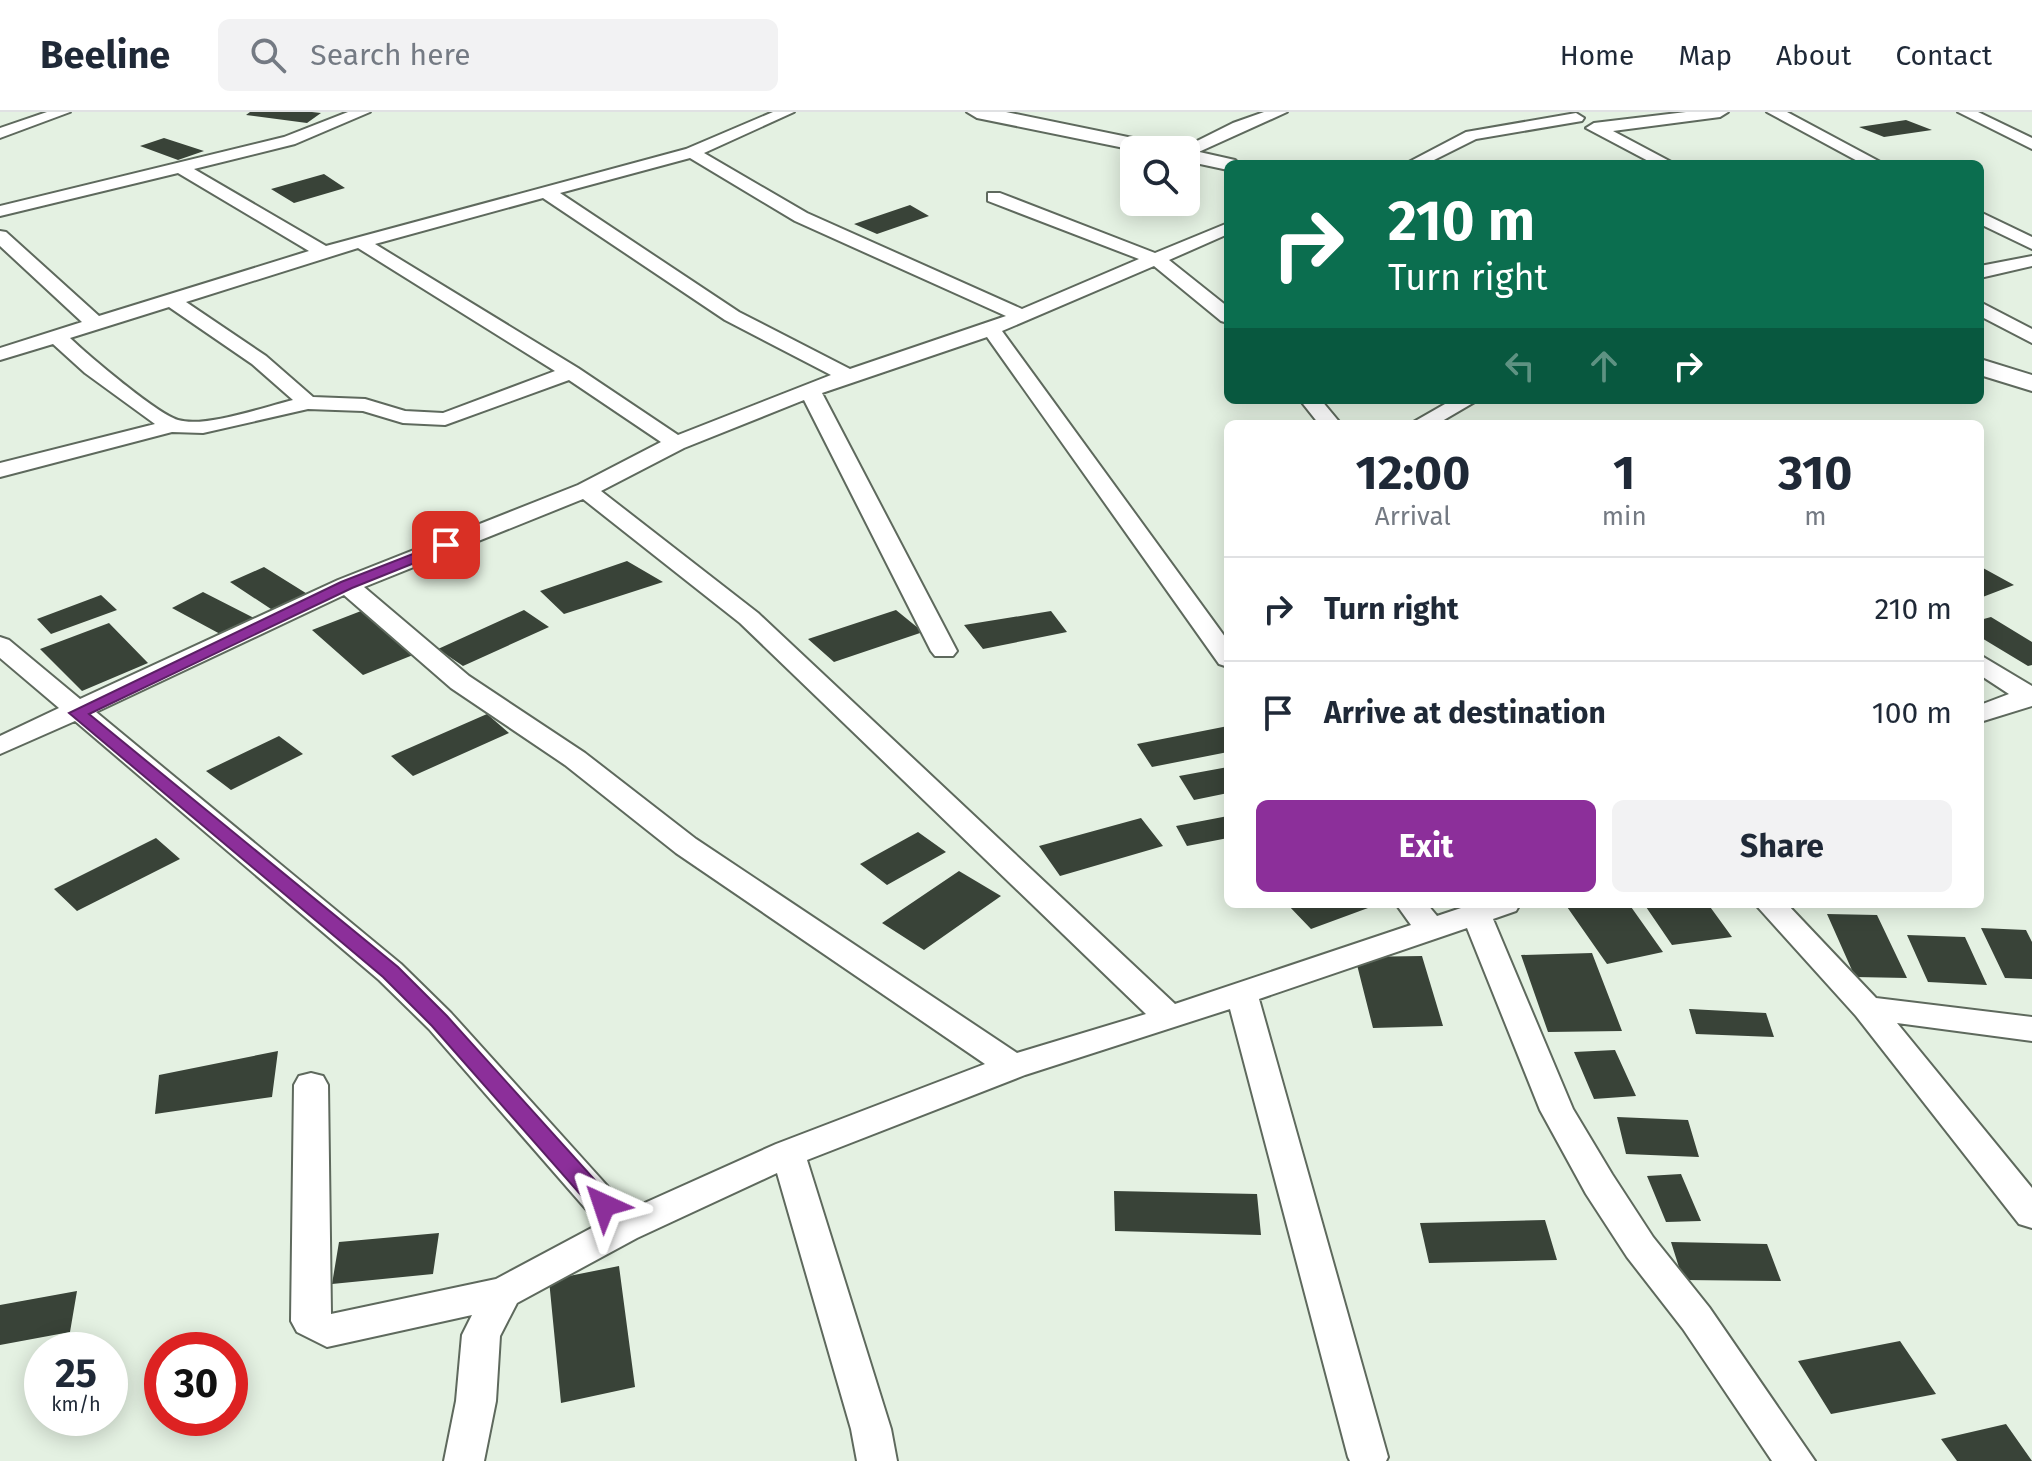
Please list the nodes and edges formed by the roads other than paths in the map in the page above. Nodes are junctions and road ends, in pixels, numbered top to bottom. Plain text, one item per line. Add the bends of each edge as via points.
1 (62, 112) edge
2 (362, 112) edge
3 (786, 112) edge
4 (977, 112) edge
5 (1279, 112) edge
6 (1720, 112) edge
7 (1775, 112) edge
8 (1966, 112) edge
9 (1570, 115) edge
10 (1596, 129) junction
11 (0, 133) edge
12 (1120, 141) edge
13 (2032, 144) edge
14 (1200, 147) edge
15 (692, 152) junction
16 (1200, 157) edge
17 (1421, 160) edge
18 (1659, 160) edge
19 (1868, 160) edge
20 (1224, 163) edge
21 (183, 169) junction
22 (545, 191) junction
23 (994, 197) dead end
24 (0, 211) edge
25 (1984, 219) edge
26 (1224, 230) edge
27 (0, 236) edge
28 (362, 243) junction
29 (2032, 244) edge
30 (324, 252) junction
31 (1158, 260) junction
32 (2032, 261) edge
33 (1984, 271) edge
34 (171, 300) junction
35 (1984, 310) edge
36 (1224, 314) edge
37 (1021, 315) junction
38 (95, 323) junction
39 (991, 329) junction
40 (55, 335) junction
41 (2032, 337) edge
42 (0, 354) edge
43 (1984, 368) edge
44 (571, 372) junction
45 (848, 376) junction
46 (2032, 383) edge
47 (810, 391) junction
48 (308, 403) junction
49 (1313, 404) edge
50 (1460, 404) edge
51 (1327, 420) edge
52 (1429, 420) edge
53 (172, 426) junction
54 (676, 443) junction
55 (0, 470) edge
56 (586, 490) junction
57 (347, 585) junction
58 (0, 645) edge
59 (944, 651) dead end
60 (1224, 653) edge
61 (1984, 666) edge
62 (2031, 696) edge
63 (78, 713) junction
64 (1984, 713) edge
65 (0, 746) edge
66 (1774, 908) edge
67 (1491, 910) edge
68 (1420, 916) edge
69 (1242, 994) junction
70 (1867, 1008) junction
71 (1170, 1018) junction
72 (2032, 1029) edge
73 (1013, 1066) junction
74 (311, 1085) dead end
75 (788, 1153) junction
76 (2032, 1214) edge
77 (624, 1228) junction
78 (504, 1292) junction
79 (1368, 1457) dead end
80 (464, 1461) edge
81 (877, 1461) edge
82 (1795, 1461) edge

1 - 11 street
2 - 21 street via 289,141
3 - 15 street
4 - 12 main road
5 - 14 street
6 - 10 street
7 - 19 street
8 - 13 street
9 - 10 street
9 - 17 street via 1472,135
10 - 18 street
15 - 22 street
15 - 37 street via 801,217
16 - 20 main road
21 - 24 street
21 - 30 street
22 - 28 street
22 - 45 street via 732,316
23 - 31 street
25 - 29 street
26 - 31 street
27 - 38 street
28 - 30 street
28 - 44 street
30 - 34 street
31 - 36 street
31 - 37 street
32 - 33 street
34 - 38 street
34 - 48 street via 259,360
35 - 41 street
37 - 39 street
38 - 40 street
39 - 45 street
39 - 60 street
40 - 42 street
40 - 53 street via 92,369
43 - 46 main road
44 - 48 street via 445,419 403,417 365,405
44 - 54 street
45 - 47 street
47 - 54 street
47 - 59 street
48 - 53 street via 203,427
49 - 51 street
50 - 52 street
53 - 55 street
54 - 56 street
56 - 57 street
56 - 71 street via 749,618
57 - 63 street
57 - 73 street via 460,682 575,759 686,846
58 - 63 street
61 - 62 street
62 - 64 street
63 - 65 street
63 - 77 street via 390,972
66 - 70 street
67 - 68 street
67 - 82 street via 1557,1110 1640,1247
68 - 69 street
69 - 71 street
69 - 79 street
70 - 72 street
70 - 76 street
71 - 73 street
73 - 75 street
74 - 78 street via 310,1321 327,1331
75 - 77 street
75 - 81 street
77 - 78 street
78 - 80 street via 481,1335

